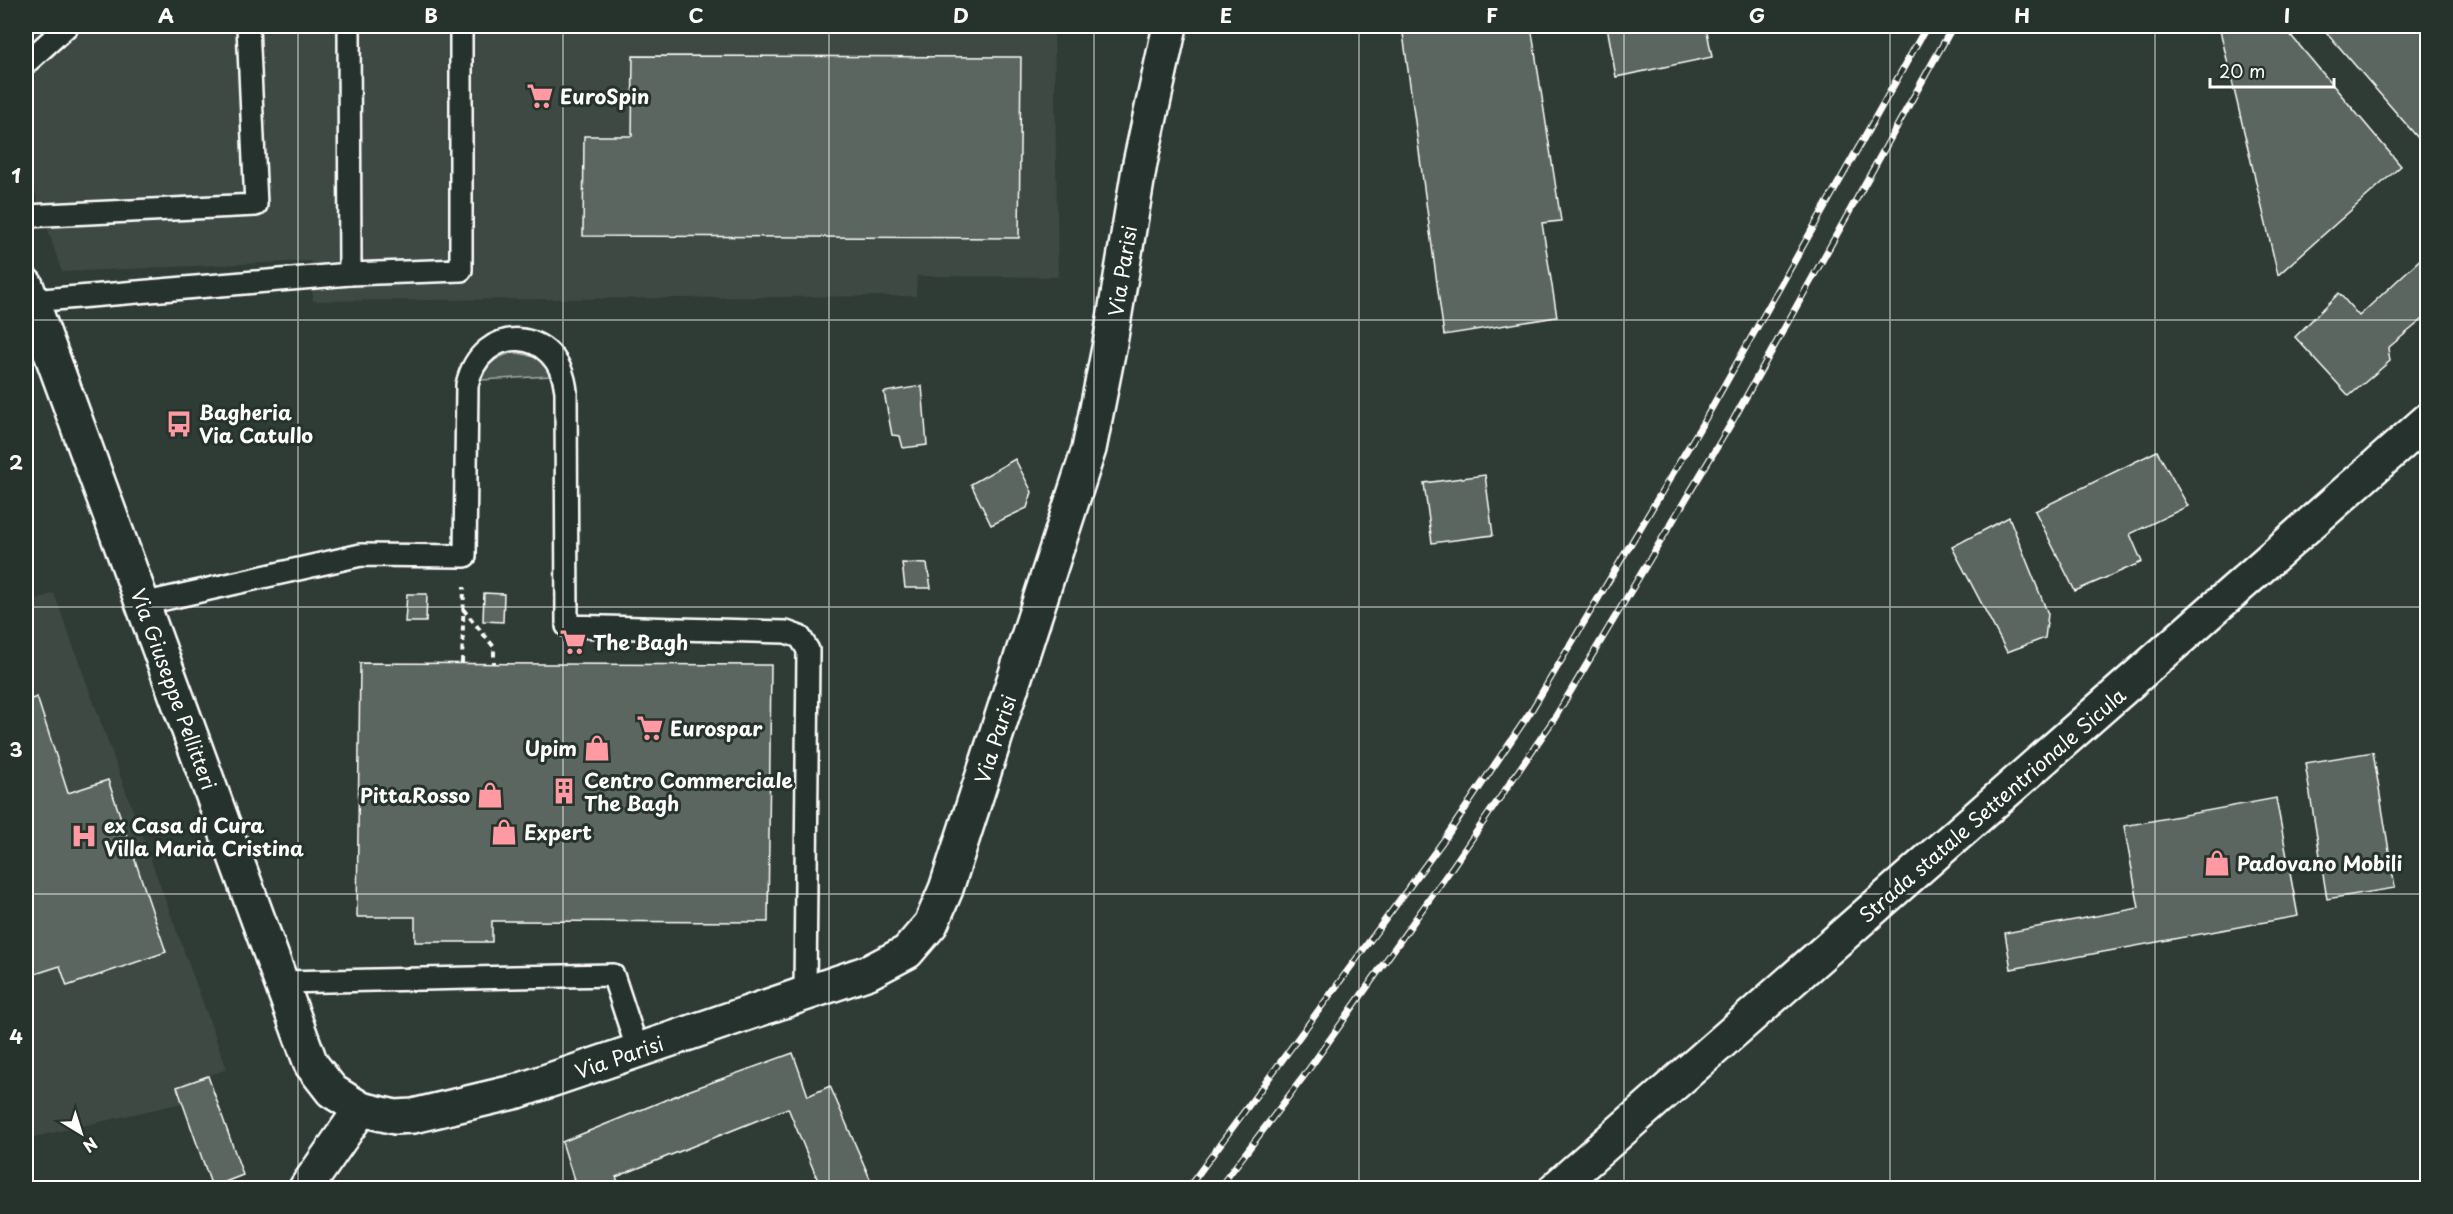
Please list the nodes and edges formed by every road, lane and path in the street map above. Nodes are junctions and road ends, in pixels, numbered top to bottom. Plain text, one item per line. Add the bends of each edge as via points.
1 (67, 26) edge
2 (248, 26) edge
3 (349, 26) edge
4 (461, 26) edge
5 (1170, 26) edge
6 (26, 63) edge
7 (26, 216) edge
8 (350, 274) junction
9 (28, 293) edge
10 (2427, 420) edge
11 (465, 556) junction
12 (142, 604) junction
13 (463, 609) junction
14 (462, 663) dead end
15 (494, 663) dead end
16 (282, 982) junction
17 (805, 994) junction
18 (638, 1051) junction
19 (361, 1109) junction
20 (431, 1113) joint
21 (306, 1188) edge
22 (1556, 1188) edge

1 - 6 lane
2 - 7 lane via 256,205
3 - 8 lane
4 - 8 lane via 461,270
5 - 17 street, Via Parisi via 1140,163 1089,449 946,889 931,924 907,952 869,972
8 - 9 lane
9 - 12 street, Via Giuseppe Pellitteri
10 - 22 street, Strada statale Settentrionale Sicula
11 - 12 lane via 361,555
11 - 13 path
11 - 17 lane via 466,385 470,369 483,353 504,340 534,342 557,361 565,383 567,626 786,632 800,638 808,651
12 - 16 street, Via Giuseppe Pellitteri
13 - 14 path
13 - 15 path via 494,647
16 - 18 lane via 613,975
16 - 19 street, Via Giuseppe Pellitteri via 311,1064 332,1091
17 - 18 street, Via Parisi
18 - 20 street, Via Parisi via 518,1091
19 - 20 street, Via Giuseppe Pellitteri via 395,1117
19 - 21 street

